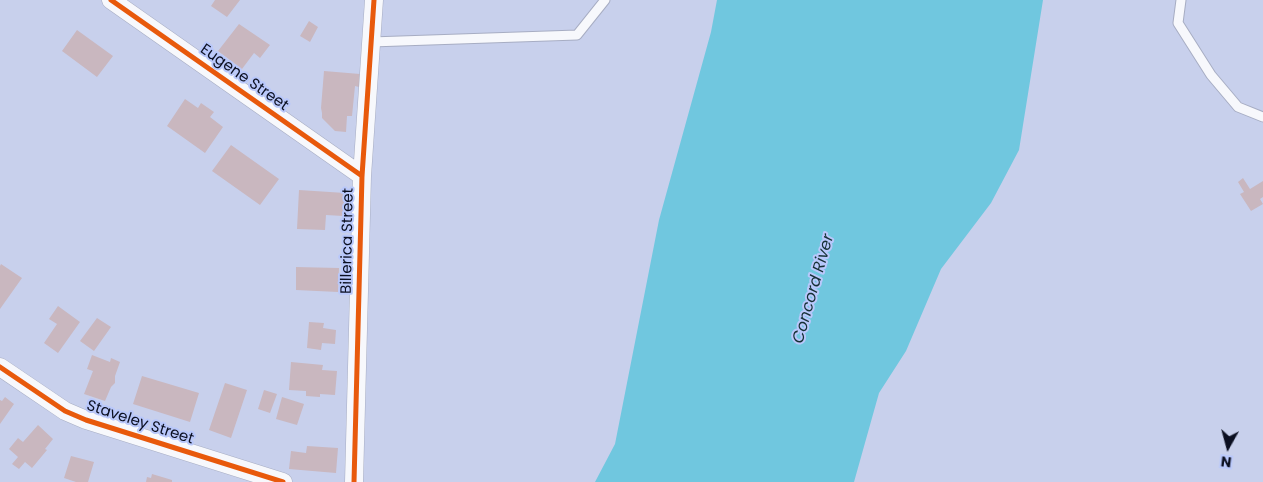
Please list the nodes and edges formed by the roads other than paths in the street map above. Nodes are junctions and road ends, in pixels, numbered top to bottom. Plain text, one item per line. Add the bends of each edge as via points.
1 (111, 0) edge
2 (374, 0) edge
3 (605, 0) edge
4 (1181, 0) edge
5 (371, 42) junction
6 (1263, 117) edge
7 (362, 176) junction
8 (0, 366) edge
9 (283, 482) edge
10 (354, 482) edge

1 - 7 street, Eugene Street
2 - 5 street, Billerica Street
3 - 5 lane via 577,35
4 - 6 lane via 1178,23 1211,75 1238,107
5 - 7 street, Billerica Street
7 - 10 street, Billerica Street
8 - 9 street, Staveley Street via 65,411 86,420

